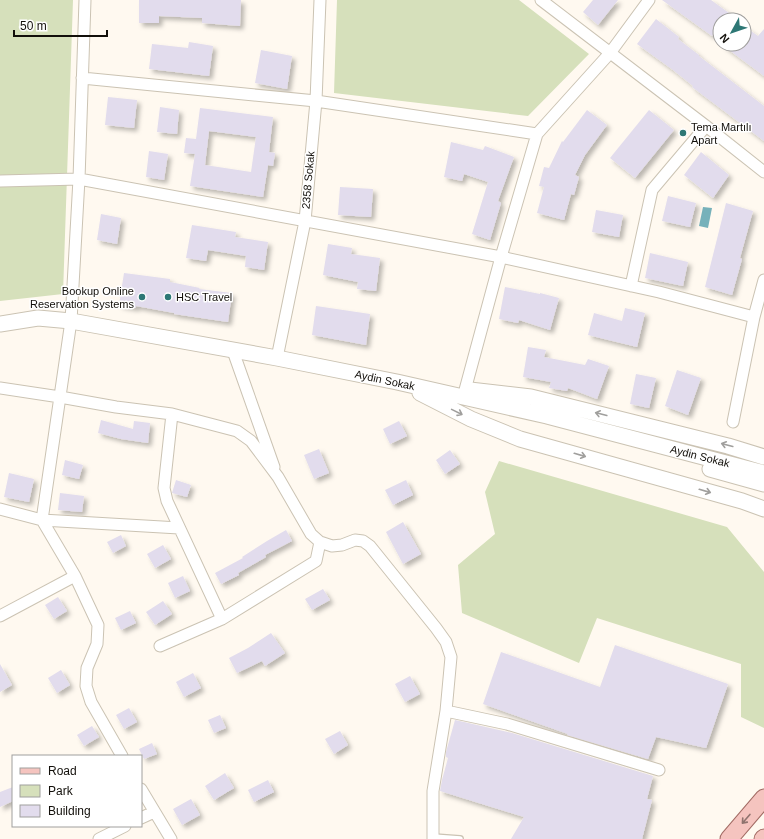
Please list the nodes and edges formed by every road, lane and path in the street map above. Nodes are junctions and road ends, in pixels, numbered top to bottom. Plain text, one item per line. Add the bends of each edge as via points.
1 (85, 0) edge
2 (320, 0) edge
3 (541, 0) edge
4 (649, 0) edge
5 (610, 53) junction
6 (82, 78) junction
7 (316, 101) junction
8 (706, 126) junction
9 (537, 134) junction
10 (764, 172) edge
11 (79, 179) junction
12 (0, 181) edge
13 (305, 221) junction
14 (500, 257) junction
15 (764, 280) edge
16 (631, 286) junction
17 (754, 317) junction
18 (71, 321) junction
19 (0, 324) edge
20 (233, 351) junction
21 (277, 358) junction
22 (397, 382) junction
23 (0, 388) edge
24 (465, 390) junction
25 (60, 397) junction
26 (172, 414) junction
27 (733, 422) dead end
28 (764, 457) edge
29 (764, 473) edge
30 (278, 477) junction
31 (764, 484) edge
32 (0, 509) edge
33 (764, 509) edge
34 (42, 520) junction
35 (179, 528) junction
36 (320, 542) junction
37 (75, 576) junction
38 (0, 616) edge
39 (222, 619) junction
40 (160, 646) dead end
41 (446, 711) junction
42 (121, 755) edge
43 (659, 770) dead end
44 (142, 791) edge
45 (764, 798) edge
46 (154, 812) junction
47 (142, 818) edge
48 (123, 827) edge
49 (433, 838) edge
50 (99, 839) edge
51 (171, 839) edge
52 (460, 839) edge
53 (729, 839) edge

1 - 6 street
2 - 7 street, 2358 Sokak
3 - 5 street
4 - 5 street
5 - 8 street
5 - 9 street
6 - 7 street
6 - 11 street
7 - 9 street
7 - 13 street, 2358 Sokak
8 - 10 street
8 - 16 street via 652,190
9 - 14 street
11 - 12 street
11 - 13 street
11 - 18 street
13 - 14 street
13 - 21 street, 2358 Sokak
14 - 16 street
14 - 24 street
15 - 17 street
16 - 17 street
17 - 27 street
18 - 19 street, Aydin Sokak via 38,318
18 - 20 street, Aydin Sokak
18 - 25 street
20 - 21 street, Aydin Sokak
20 - 30 street
21 - 22 street, Aydin Sokak
22 - 24 street
22 - 29 street, Aydin Sokak via 547,416
22 - 31 street
22 -> 33 street via 471,419 520,439
23 - 25 street
28 -> 24 street via 531,397
25 - 26 street
25 - 34 street
26 - 30 street via 237,431 251,441
26 - 35 street via 164,488
30 - 36 street via 311,534
32 - 34 street
34 - 35 street
34 - 37 street
35 - 39 street
36 - 39 street via 316,561
36 - 41 street via 332,546 356,540 370,546 436,628 446,642 451,657
37 - 38 street
37 - 42 street via 98,625 97,644 87,668 86,686 91,702
39 - 40 street
41 - 43 street via 507,724
41 - 49 street via 433,791
44 - 46 street
45 -> 53 main road
46 - 47 street
46 - 51 street
48 - 50 street
49 - 52 lane

